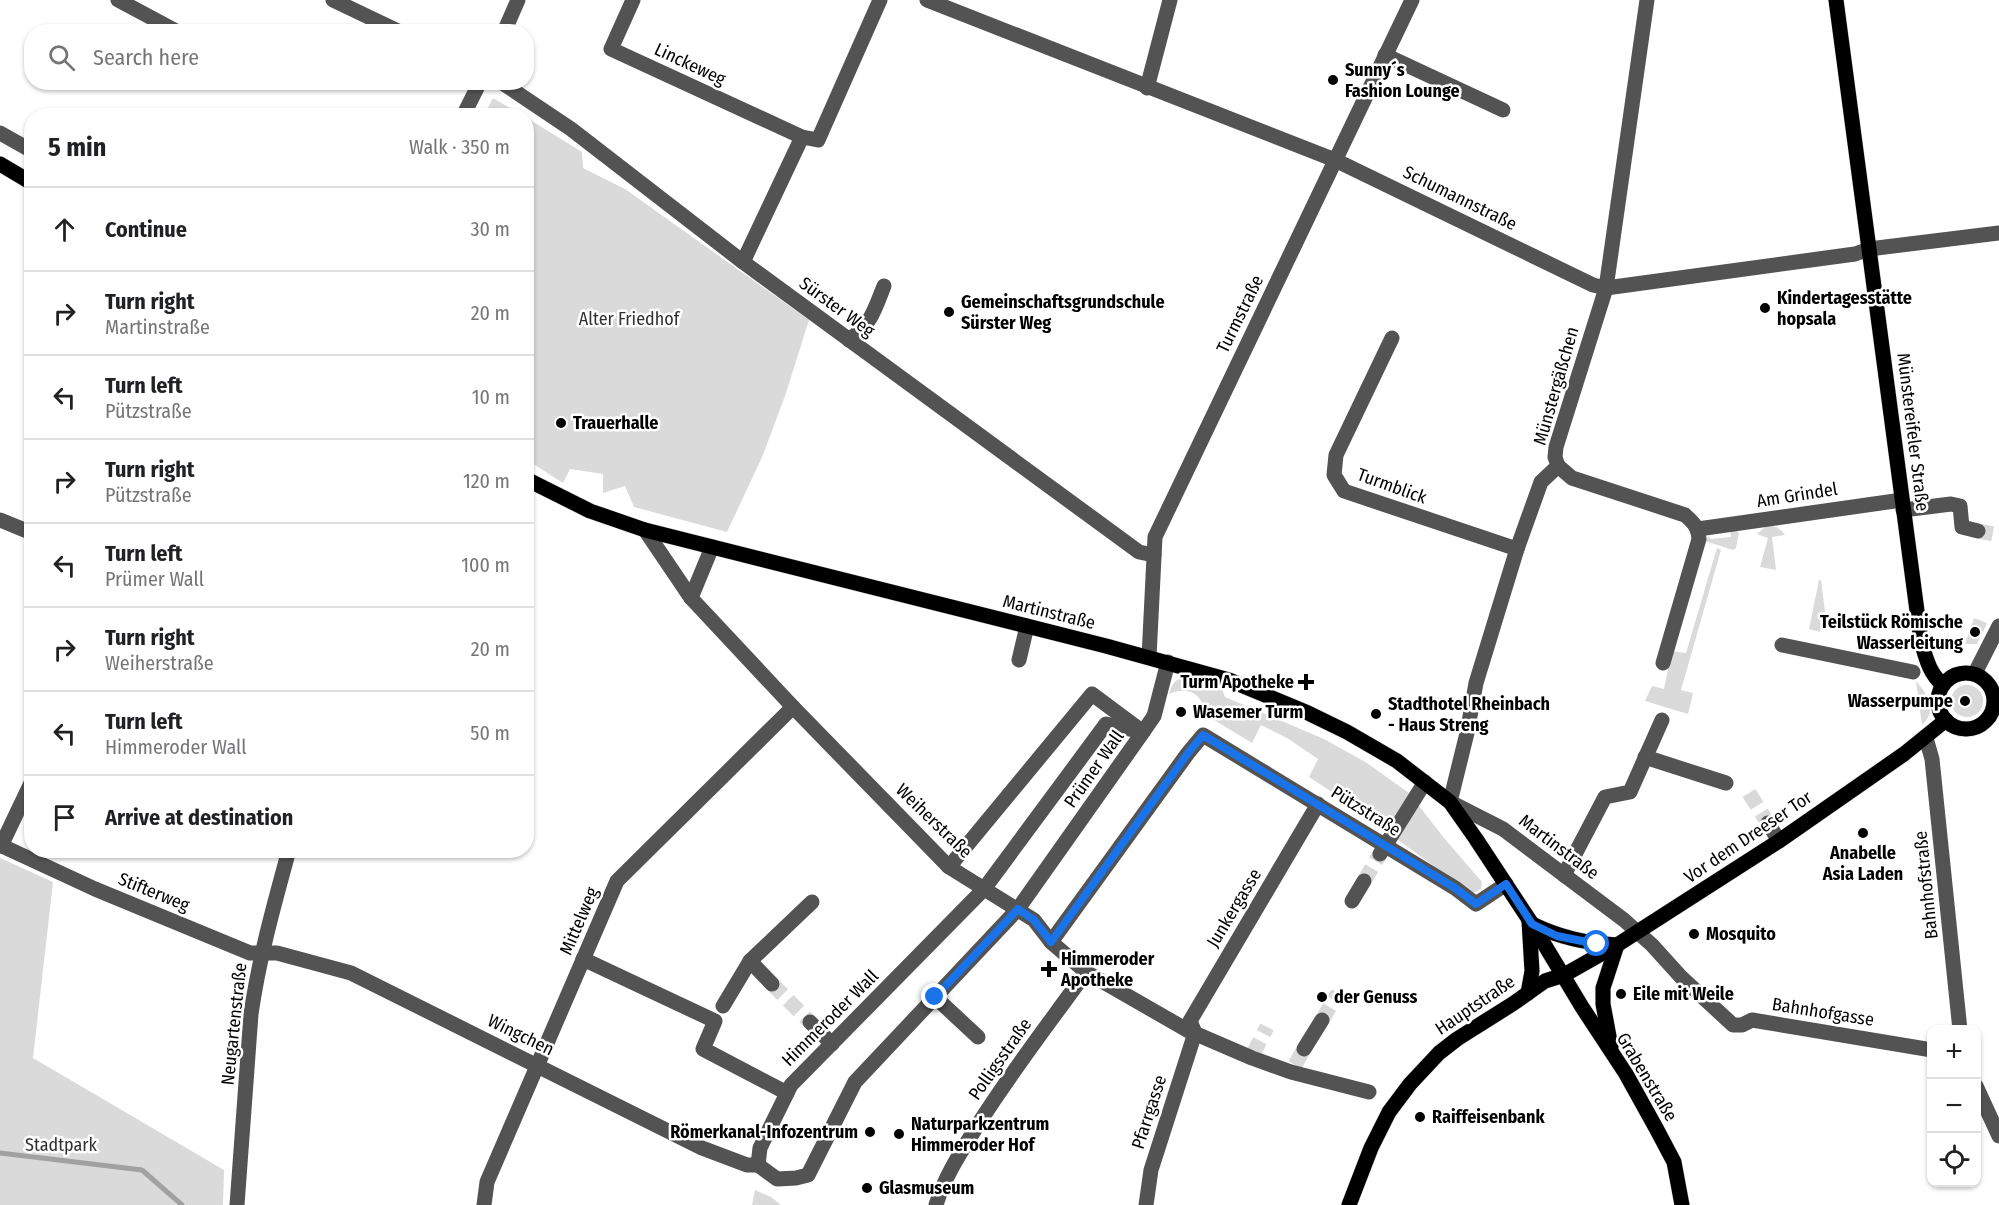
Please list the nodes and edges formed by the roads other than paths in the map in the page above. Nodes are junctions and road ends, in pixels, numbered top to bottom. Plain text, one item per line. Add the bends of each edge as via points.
1 (118, 0) edge
2 (333, 0) edge
3 (518, 0) edge
4 (633, 0) edge
5 (880, 0) edge
6 (927, 0) edge
7 (1170, 0) edge
8 (1412, 0) edge
9 (1647, 0) edge
10 (1836, 0) edge
11 (954, 5) edge
12 (163, 24) edge
13 (383, 24) edge
14 (508, 24) edge
15 (1385, 55) junction
16 (1148, 87) junction
17 (476, 90) edge
18 (513, 90) edge
19 (467, 108) edge
20 (1503, 110) dead end
21 (0, 133) edge
22 (802, 137) junction
23 (24, 146) edge
24 (1335, 160) junction
25 (0, 164) edge
26 (24, 178) edge
27 (1999, 233) edge
28 (1869, 249) junction
29 (743, 262) junction
30 (884, 286) dead end
31 (1606, 288) junction
32 (1392, 338) dead end
33 (849, 339) junction
34 (1557, 466) junction
35 (534, 483) edge
36 (1902, 505) junction
37 (0, 520) edge
38 (1698, 529) junction
39 (24, 530) edge
40 (645, 530) junction
41 (1978, 531) tunnel mouth
42 (712, 547) junction
43 (1517, 549) junction
44 (1154, 555) junction
45 (692, 598) junction
46 (1027, 626) junction
47 (1999, 626) edge
48 (1782, 645) dead end
49 (1149, 657) junction
50 (1019, 660) dead end
51 (1168, 662) junction
52 (1663, 663) dead end
53 (1913, 672) dead end
54 (1975, 674) junction
55 (1943, 685) junction
56 (793, 707) junction
57 (1996, 707) edge
58 (1662, 720) dead end
59 (1946, 720) junction
60 (1143, 732) junction
61 (1926, 738) junction
62 (1645, 757) junction
63 (1425, 782) junction
64 (1726, 783) dead end
65 (24, 798) edge
66 (1450, 802) junction
67 (1318, 804) junction
68 (1768, 823) tunnel mouth
69 (1779, 841) junction
70 (1, 845) edge
71 (1382, 850) junction
72 (24, 856) edge
73 (29, 858) edge
74 (287, 858) edge
75 (949, 867) junction
76 (1564, 875) junction
77 (1364, 881) tunnel mouth
78 (1506, 884) junction
79 (984, 890) junction
80 (1352, 901) dead end
81 (812, 902) dead end
82 (1018, 909) junction
83 (1530, 921) junction
84 (1638, 932) junction
85 (1051, 942) junction
86 (1617, 945) junction
87 (262, 953) junction
88 (583, 959) junction
89 (750, 961) junction
90 (1093, 975) junction
91 (1564, 975) junction
92 (772, 984) tunnel mouth
93 (1528, 993) junction
94 (935, 997) junction
95 (723, 1006) dead end
96 (1322, 1020) tunnel mouth
97 (810, 1022) tunnel mouth
98 (1960, 1025) edge
99 (1195, 1033) junction
100 (978, 1037) dead end
101 (832, 1044) junction
102 (1304, 1049) tunnel mouth
103 (1927, 1049) edge
104 (1614, 1057) junction
105 (537, 1065) junction
106 (1369, 1092) dead end
107 (787, 1093) junction
108 (1981, 1095) edge
109 (1999, 1136) edge
110 (758, 1165) junction
111 (1150, 1199) edge
112 (237, 1205) edge
113 (484, 1205) edge
114 (936, 1205) edge
115 (1349, 1205) edge
116 (1682, 1205) edge

1 - 12 street
2 - 13 street
3 - 14 street
4 - 22 street, Linckeweg via 611,49
5 - 22 street via 818,140
6 - 11 street, Schumannstraße
7 - 16 street
8 - 15 street, Turmstraße
9 - 31 street, Münstergäßchen
10 - 28 main road, Münstereifeler Straße
11 - 16 street, Schumannstraße
15 - 20 street
15 - 24 street, Turmstraße
16 - 24 street, Schumannstraße
17 - 19 street
18 - 29 street, Sürster Weg via 571,129
21 - 23 street
22 - 29 street
24 - 31 street, Schumannstraße
24 - 44 street, Turmstraße via 1155,537
25 - 26 main road
27 - 28 street, Schumannstraße
28 - 31 street, Schumannstraße
28 - 36 main road, Münstereifeler Straße
29 - 33 street, Sürster Weg
30 - 33 street via 869,322
31 - 34 street, Münstergäßchen via 1556,447
32 - 43 street, Turmblick via 1336,455 1334,474 1344,491
33 - 44 street, Sürster Weg via 1139,552
34 - 38 street via 1572,478 1685,515
34 - 43 street, Münstergäßchen via 1541,482
35 - 40 main road, Martinstraße via 590,511
36 - 38 street, Am Grindel
36 - 41 street, Am Grindel via 1960,506 1962,527
36 - 55 main road, Münstereifeler Straße via 1921,641 1928,667
37 - 39 street
38 - 52 street via 1699,539
40 - 42 main road, Martinstraße
40 - 45 street, Weiherstraße
42 - 45 street
42 - 46 main road, Martinstraße
43 - 66 street, Münstergäßchen via 1476,683
44 - 49 street, Turmstraße
45 - 56 street, Weiherstraße
46 - 49 main road, Martinstraße
46 - 50 street
47 - 54 street
48 - 53 street
49 - 51 main road, Martinstraße
51 - 60 street via 1154,716
51 - 63 main road, Martinstraße via 1229,680 1308,713 1397,761
54 - 55 main road via 1963,672
54 - 57 main road via 1987,681
55 - 59 main road via 1938,699
56 - 75 street, Weiherstraße
56 - 88 street, Mittelweg via 617,880
57 - 59 main road via 1978,726 1961,728
58 - 62 street
59 - 61 main road, Vor dem Dreeser Tor
60 - 75 street via 1092,694
60 - 79 street, Prümer Wall via 1106,724
60 - 82 street, Prümer Wall
61 - 69 main road, Vor dem Dreeser Tor
61 - 98 street, Bahnhofstraße via 1932,759
62 - 64 street
62 - 76 street via 1630,792 1605,797
63 - 66 main road, Martinstraße
63 - 71 street
65 - 70 street
66 - 76 street, Martinstraße via 1503,829
66 - 78 main road, Martinstraße
67 - 71 street, Pützstraße
67 - 85 street, Pützstraße via 1203,735
67 - 99 street, Junkergasse via 1190,1021
68 - 69 street
69 - 84 main road, Vor dem Dreeser Tor
70 - 72 street, Stifterweg
71 - 78 street, Pützstraße via 1455,888 1476,904
73 - 87 street, Stifterweg via 205,935 250,953
74 - 87 street, Neugartenstraße
75 - 79 street, Weiherstraße
76 - 84 street, Martinstraße
77 - 80 street
78 - 83 main road, Martinstraße
79 - 82 street, Weiherstraße
79 - 101 street, Himmeroder Wall
81 - 89 street
82 - 85 street, Weiherstraße via 1034,920
82 - 94 street
83 - 86 main road via 1557,936
83 - 91 main road, Martinstraße
83 - 93 main road via 1532,971
84 - 86 main road, Vor dem Dreeser Tor
84 - 103 street, Bahnhofgasse via 1733,1025 1752,1020
85 - 90 street, Weiherstraße
86 - 91 main road, Vor dem Dreeser Tor
86 - 104 main road via 1603,988
87 - 105 street, Wingchen via 276,953 351,973
87 - 112 street, Neugartenstraße via 251,1014
88 - 105 street, Mittelweg
88 - 107 street via 715,1021 703,1049
89 - 92 street
89 - 95 street
90 - 99 street, Weiherstraße
90 - 114 street, Polligsstraße via 993,1102 961,1151
91 - 93 main road, Hauptstraße via 1545,981
91 - 104 main road, Grabenstraße
93 - 115 main road, Hauptstraße via 1457,1039 1410,1084 1389,1112
94 - 100 street
94 - 110 street via 855,1082 808,1175 777,1179
96 - 102 street
97 - 101 street
99 - 106 street, Weiherstraße via 1252,1056
99 - 111 street, Pfarrgasse via 1151,1170
101 - 107 street, Himmeroder Wall
104 - 116 main road, Grabenstraße via 1674,1162
105 - 110 street, Wingchen via 702,1148 747,1165
105 - 113 street, Mittelweg via 487,1182
107 - 110 street, Himmeroder Wall via 760,1148
108 - 109 street

